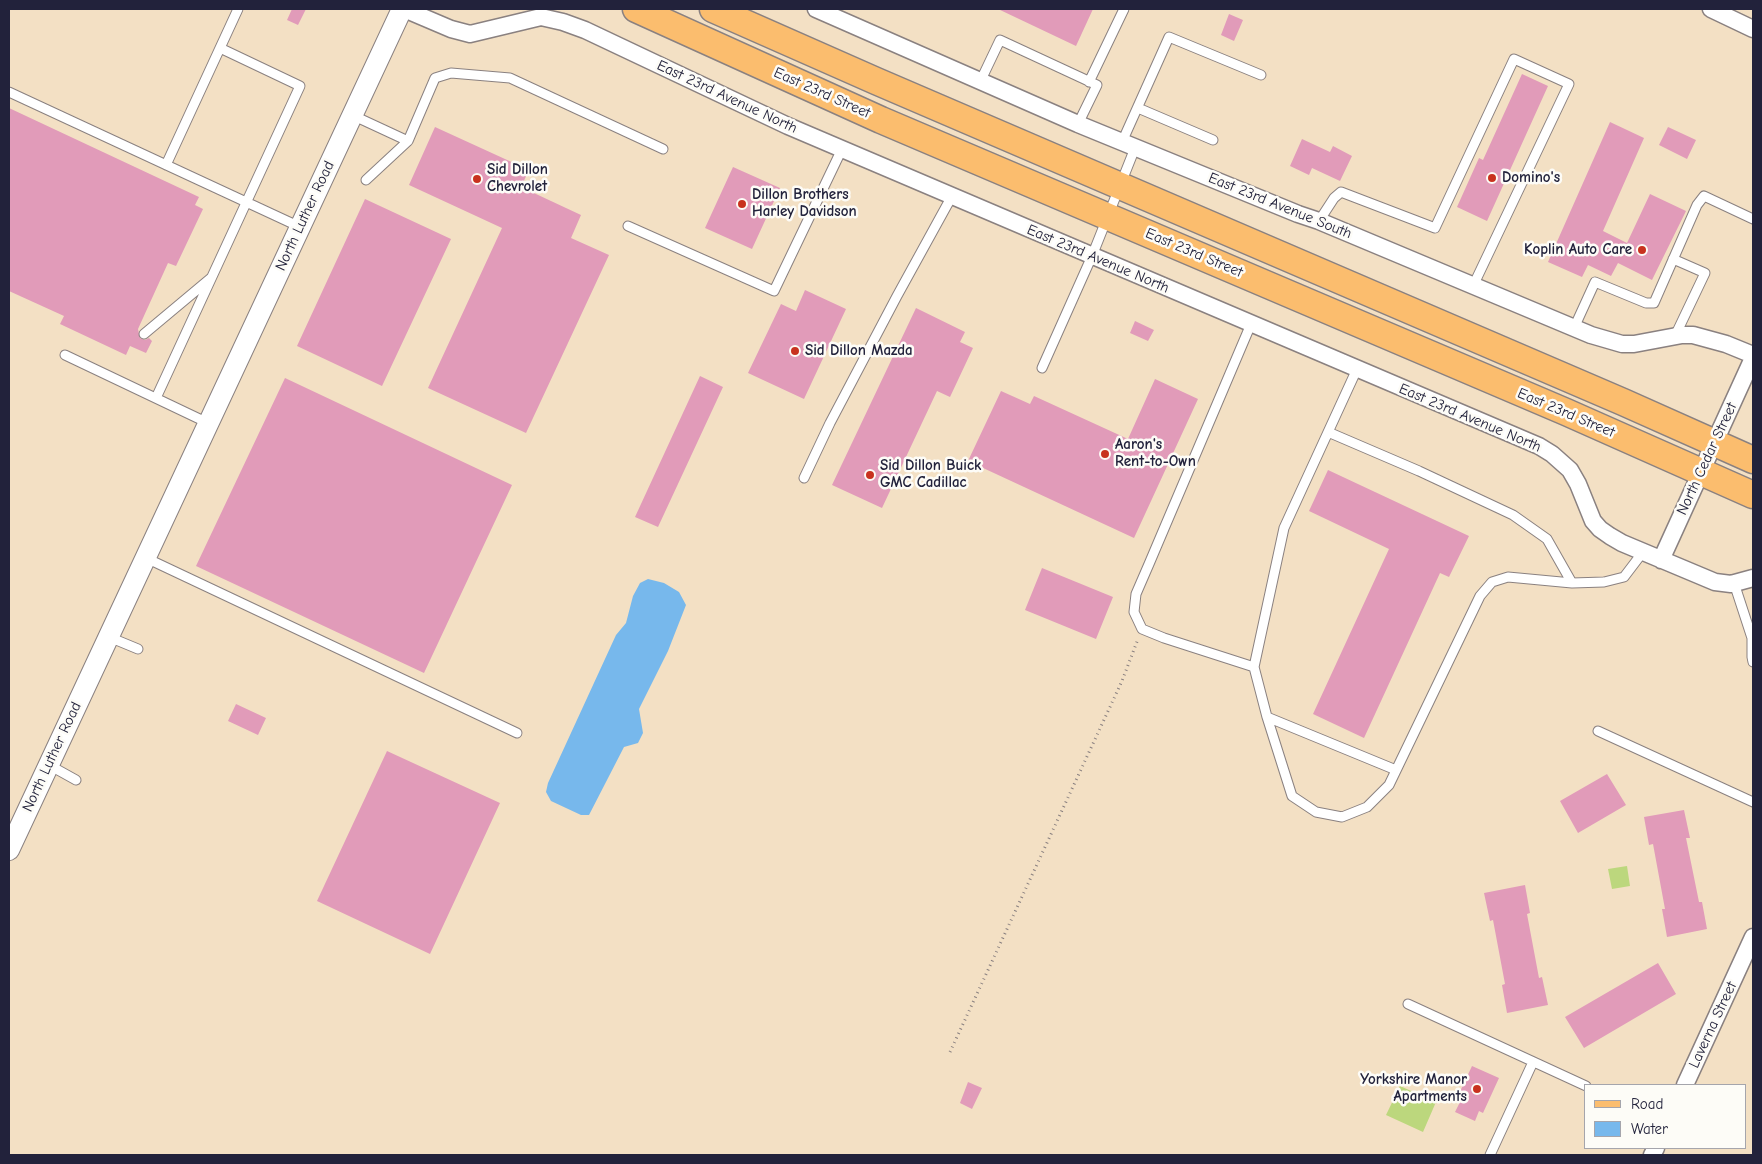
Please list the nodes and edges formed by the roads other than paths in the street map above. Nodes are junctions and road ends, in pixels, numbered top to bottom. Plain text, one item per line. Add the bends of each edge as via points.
1 (238, 9) edge
2 (403, 9) edge
3 (636, 9) edge
4 (714, 9) edge
5 (816, 9) edge
6 (1124, 9) edge
7 (1711, 9) edge
8 (1729, 13) edge
9 (840, 14) edge
10 (1753, 28) edge
11 (220, 48) junction
12 (1261, 75) dead end
13 (980, 82) junction
14 (1089, 82) junction
15 (9, 92) edge
16 (1138, 108) junction
17 (352, 115) junction
18 (1078, 124) junction
19 (1213, 140) dead end
20 (408, 141) junction
21 (1129, 145) junction
22 (663, 149) dead end
23 (842, 149) junction
24 (166, 165) junction
25 (366, 180) dead end
26 (1120, 187) junction
27 (952, 196) junction
28 (247, 202) junction
29 (1108, 216) junction
30 (1753, 218) edge
31 (1319, 221) junction
32 (628, 226) dead end
33 (300, 227) junction
34 (1092, 256) junction
35 (1673, 259) junction
36 (213, 276) junction
37 (1473, 286) junction
38 (1251, 324) junction
39 (1574, 328) junction
40 (144, 334) dead end
41 (1675, 336) junction
42 (65, 355) dead end
43 (1753, 357) edge
44 (1042, 368) dead end
45 (1357, 369) junction
46 (156, 398) junction
47 (208, 423) junction
48 (1328, 432) junction
49 (1715, 442) junction
50 (1753, 460) edge
51 (1701, 472) junction
52 (804, 478) dead end
53 (1753, 495) edge
54 (1643, 552) junction
55 (145, 558) junction
56 (1661, 560) junction
57 (1753, 578) edge
58 (1572, 583) junction
59 (1734, 583) junction
60 (109, 637) junction
61 (138, 649) dead end
62 (1753, 662) edge
63 (1254, 667) junction
64 (1267, 717) junction
65 (1598, 731) dead end
66 (517, 733) dead end
67 (48, 765) junction
68 (1396, 770) junction
69 (76, 780) dead end
70 (1753, 802) edge
71 (9, 850) edge
72 (1753, 937) edge
73 (1408, 1004) dead end
74 (1533, 1062) junction
75 (1685, 1084) edge
76 (1584, 1085) edge
77 (1490, 1155) edge

1 - 11 lane
2 - 17 street, North Luther Road
2 - 23 street, East 23rd Avenue North via 470,34 535,18 551,18
3 - 29 main road, East 23rd Street via 872,116
4 - 26 main road, East 23rd Street
5 - 9 street, East 23rd Avenue South
6 - 14 lane
7 - 8 street
8 - 10 street
9 - 13 street, East 23rd Avenue South
11 - 24 lane
11 - 28 lane via 300,86
12 - 16 lane via 1170,37
13 - 14 lane via 1000,40
13 - 18 street, East 23rd Avenue South
14 - 18 lane via 1097,85
15 - 24 lane
16 - 19 lane
16 - 21 lane
17 - 20 lane
17 - 33 street, North Luther Road
18 - 21 street, East 23rd Avenue South
20 - 22 lane via 435,78 451,73 510,78
20 - 25 lane
21 - 26 lane
21 - 31 street, East 23rd Avenue South
23 - 27 street, East 23rd Avenue North
23 - 32 lane via 774,291
24 - 28 lane
26 - 29 lane
26 - 49 main road, East 23rd Street
27 - 34 street, East 23rd Avenue North
27 - 52 lane via 830,423
28 - 33 lane
28 - 36 lane
29 - 34 lane
29 - 51 main road, East 23rd Street
30 - 35 lane via 1704,196
31 - 37 street, East 23rd Avenue South
31 - 37 lane via 1341,192 1435,228 1514,59 1568,84
33 - 47 street, North Luther Road
34 - 38 street, East 23rd Avenue North
34 - 44 lane
35 - 39 lane via 1654,303 1646,304 1595,282
35 - 41 lane via 1705,273
36 - 40 lane
36 - 46 lane
37 - 39 street, East 23rd Avenue South
38 - 45 street, East 23rd Avenue North
38 - 63 lane via 1136,594 1134,612 1142,629
39 - 41 street, East 23rd Avenue South via 1622,344
41 - 43 street, East 23rd Avenue South via 1707,338
42 - 46 lane
43 - 49 street, North Cedar Street
45 - 48 lane
45 - 54 street, East 23rd Avenue North via 1552,454 1570,470 1593,521 1600,529
46 - 47 lane
47 - 55 street, North Luther Road
48 - 58 lane via 1513,515 1547,539
48 - 63 lane via 1284,528
49 - 50 main road, East 23rd Street
49 - 51 street, North Cedar Street
51 - 53 main road, East 23rd Street
51 - 56 street, North Cedar Street
54 - 56 street, East 23rd Avenue North
54 - 58 lane via 1624,577 1604,582
55 - 60 street, North Luther Road
55 - 66 lane
56 - 59 street, East 23rd Avenue North via 1710,580
57 - 59 street, East 23rd Avenue North
58 - 68 lane via 1508,577 1492,582 1480,596
59 - 62 lane via 1752,638
60 - 61 lane
60 - 67 street, North Luther Road
63 - 64 lane
64 - 68 lane
64 - 68 lane via 1292,796 1316,812 1342,818 1367,807 1389,785
65 - 70 lane
67 - 69 lane
67 - 71 street, North Luther Road
72 - 75 street, Laverna Street
73 - 74 lane
74 - 76 lane
74 - 77 lane

